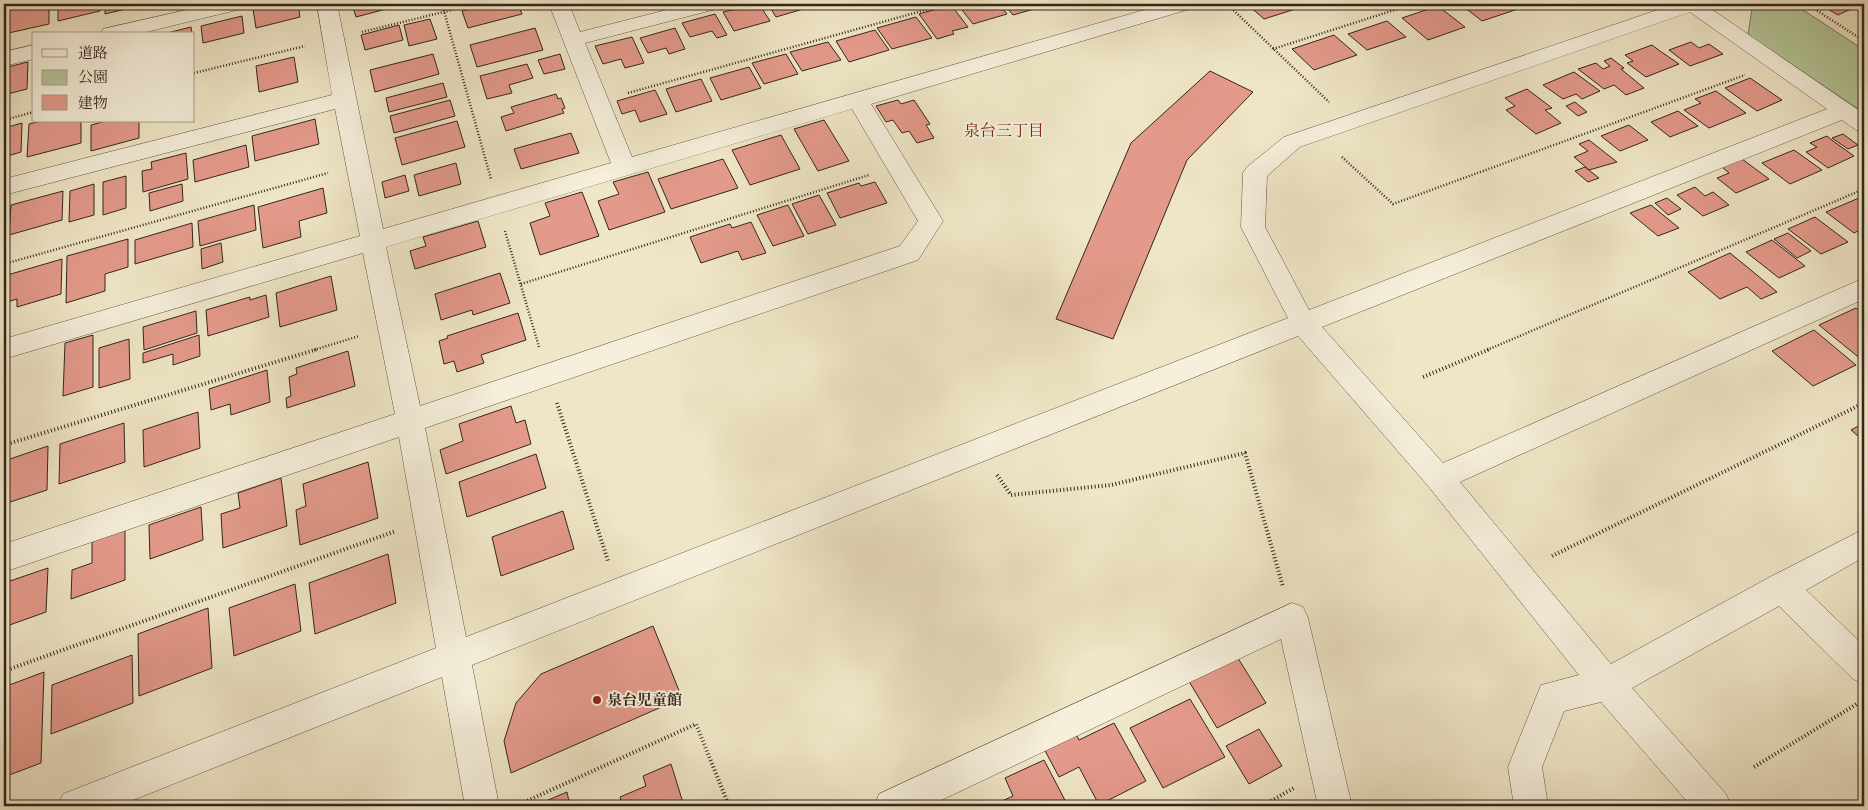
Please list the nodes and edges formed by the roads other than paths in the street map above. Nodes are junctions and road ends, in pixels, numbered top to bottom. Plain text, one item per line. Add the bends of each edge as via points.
1 (238, 4) edge
2 (327, 4) edge
3 (559, 4) edge
4 (713, 4) edge
5 (1186, 4) edge
6 (1692, 4) edge
7 (1124, 12) edge
8 (119, 32) edge
9 (573, 40) junction
10 (32, 52) edge
11 (4, 59) edge
12 (344, 99) junction
13 (858, 101) junction
14 (1844, 111) junction
15 (1864, 125) edge
16 (624, 167) junction
17 (4, 187) edge
18 (373, 242) junction
19 (1864, 288) edge
20 (1304, 325) junction
21 (4, 349) edge
22 (410, 422) junction
23 (1439, 478) junction
24 (1864, 542) edge
25 (4, 558) edge
26 (1781, 587) junction
27 (453, 658) junction
28 (1864, 668) edge
29 (1607, 684) junction
30 (75, 806) edge
31 (482, 806) edge
32 (891, 806) edge
33 (1335, 806) edge
34 (1531, 806) edge
35 (1714, 806) edge

1 - 8 street
2 - 12 street
3 - 9 street
4 - 9 street
5 - 7 street
6 - 14 street
6 - 20 street via 1292,142 1255,173 1253,227
7 - 13 street
9 - 16 street
10 - 11 street
12 - 17 street
12 - 18 street
13 - 16 street
13 - 22 street via 931,221 909,254
14 - 15 street
14 - 20 street
16 - 18 street
18 - 21 street
18 - 22 street
19 - 23 street
20 - 23 street
20 - 27 street
22 - 25 street
22 - 27 street
23 - 29 street
24 - 26 street
26 - 28 street
26 - 29 street
27 - 30 street
27 - 31 street
29 - 34 street via 1553,697 1525,767
29 - 35 street
32 - 33 street via 1292,618

